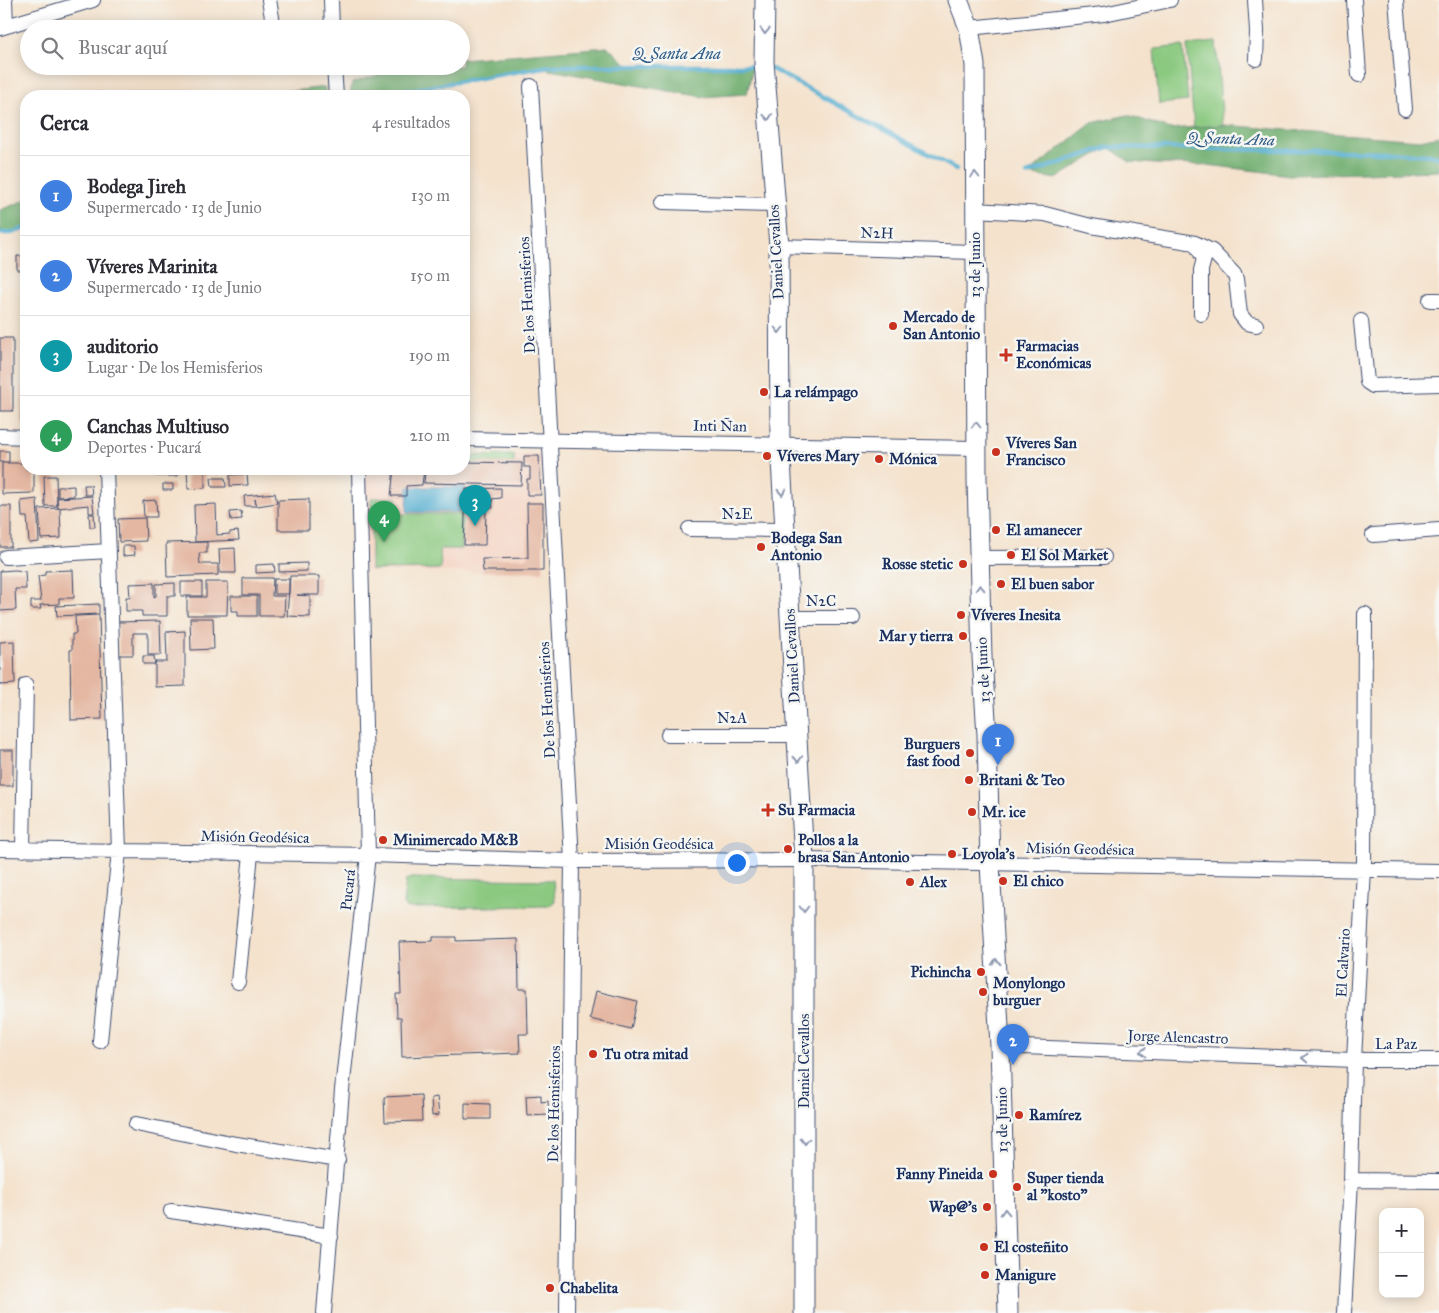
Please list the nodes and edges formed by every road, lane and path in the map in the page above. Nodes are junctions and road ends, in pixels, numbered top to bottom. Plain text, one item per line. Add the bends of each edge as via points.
1 (5, 0) edge
2 (93, 0) edge
3 (269, 0) edge
4 (331, 0) edge
5 (765, 0) edge
6 (958, 0) edge
7 (1170, 0) edge
8 (1254, 0) edge
9 (1354, 0) edge
10 (1396, 0) edge
11 (26, 20) edge
12 (272, 20) edge
13 (332, 20) edge
14 (20, 22) edge
15 (3, 27) edge
16 (969, 28) junction
17 (1256, 59) dead end
18 (335, 75) edge
19 (1359, 75) dead end
20 (531, 86) dead end
21 (336, 90) edge
22 (1405, 109) dead end
23 (662, 202) dead end
24 (774, 205) junction
25 (974, 210) junction
26 (1195, 243) junction
27 (779, 246) junction
28 (974, 252) junction
29 (1201, 314) dead end
30 (1361, 322) dead end
31 (1256, 325) dead end
32 (1439, 384) edge
33 (0, 436) edge
34 (20, 437) edge
35 (470, 439) edge
36 (551, 440) junction
37 (780, 443) junction
38 (976, 448) junction
39 (106, 475) edge
40 (358, 475) edge
41 (689, 529) dead end
42 (785, 530) junction
43 (1439, 530) edge
44 (1373, 535) dead end
45 (109, 551) junction
46 (6, 556) dead end
47 (1104, 557) dead end
48 (979, 558) junction
49 (1365, 614) dead end
50 (790, 618) junction
51 (853, 618) dead end
52 (26, 684) dead end
53 (668, 735) dead end
54 (796, 735) junction
55 (23, 850) junction
56 (119, 851) junction
57 (0, 853) edge
58 (251, 854) junction
59 (368, 855) junction
60 (804, 860) junction
61 (572, 861) junction
62 (990, 864) junction
63 (1364, 869) junction
64 (1439, 871) edge
65 (238, 982) dead end
66 (100, 1041) dead end
67 (1000, 1046) junction
68 (1354, 1060) junction
69 (1439, 1060) edge
70 (136, 1124) dead end
71 (338, 1160) junction
72 (1352, 1180) junction
73 (1439, 1182) edge
74 (171, 1211) dead end
75 (331, 1236) junction
76 (324, 1313) edge
77 (567, 1313) edge
78 (804, 1313) edge
79 (1008, 1313) edge
80 (1344, 1313) edge

1 - 15 street
2 - 11 street
3 - 12 street
4 - 13 street
5 -> 24 street, Daniel Cevallos via 764,62
6 - 16 street, 13 de Junio
7 - 16 street via 1104,14
8 - 17 street
9 - 19 street
10 - 22 street
14 - 15 street
25 -> 16 street, 13 de Junio via 975,65
18 - 21 street
20 - 36 street, De los Hemisferios
23 - 24 street
24 - 27 street, Daniel Cevallos
25 - 26 street via 1045,214 1091,226
25 - 28 street, 13 de Junio
26 - 29 street via 1204,260
26 - 31 street via 1212,251 1228,267 1236,279 1240,314 1247,323
27 - 28 street, N2H
27 -> 37 street, Daniel Cevallos
38 -> 28 street, 13 de Junio
30 - 32 street via 1367,382 1373,386
33 - 34 street
35 - 36 street, Inti Ñan
36 - 37 street, Inti Ñan
36 - 61 street, De los Hemisferios
37 - 38 street, Inti Ñan
37 -> 42 street, Daniel Cevallos
38 - 48 street, 13 de Junio
39 - 45 street
40 - 59 street, Pucará
41 - 42 street, N2E
42 - 50 street, Daniel Cevallos
43 - 44 street
45 - 46 street
45 - 56 street
47 - 48 street
62 -> 48 street, 13 de Junio via 988,735
49 - 63 street, El Calvario
50 - 51 street, N2C
50 - 54 street, Daniel Cevallos
52 - 55 street
53 - 54 street, N2A
54 -> 60 street, Daniel Cevallos
55 - 56 street, Misión Geodésica
55 - 57 street, Misión Geodésica
56 - 58 street, Misión Geodésica
56 - 66 street
58 - 59 street, Misión Geodésica
58 - 65 street
59 - 61 street, Misión Geodésica
59 - 71 street, Pucará via 342,1090
60 - 61 street, Misión Geodésica
60 - 62 street, Misión Geodésica
60 -> 78 street, Daniel Cevallos
61 - 77 street, De los Hemisferios
62 - 63 street, Misión Geodésica
67 -> 62 street, 13 de Junio
63 - 64 street, Misión Geodésica
63 - 68 street, El Calvario
68 -> 67 street, Jorge Alencastro
79 -> 67 street, 13 de Junio
68 - 69 street, La Paz
68 - 72 street, El Calvario
70 - 71 street
71 - 75 street, Pucará
72 - 73 street
72 - 80 street, El Calvario
74 - 75 street
75 - 76 street, Pucará

